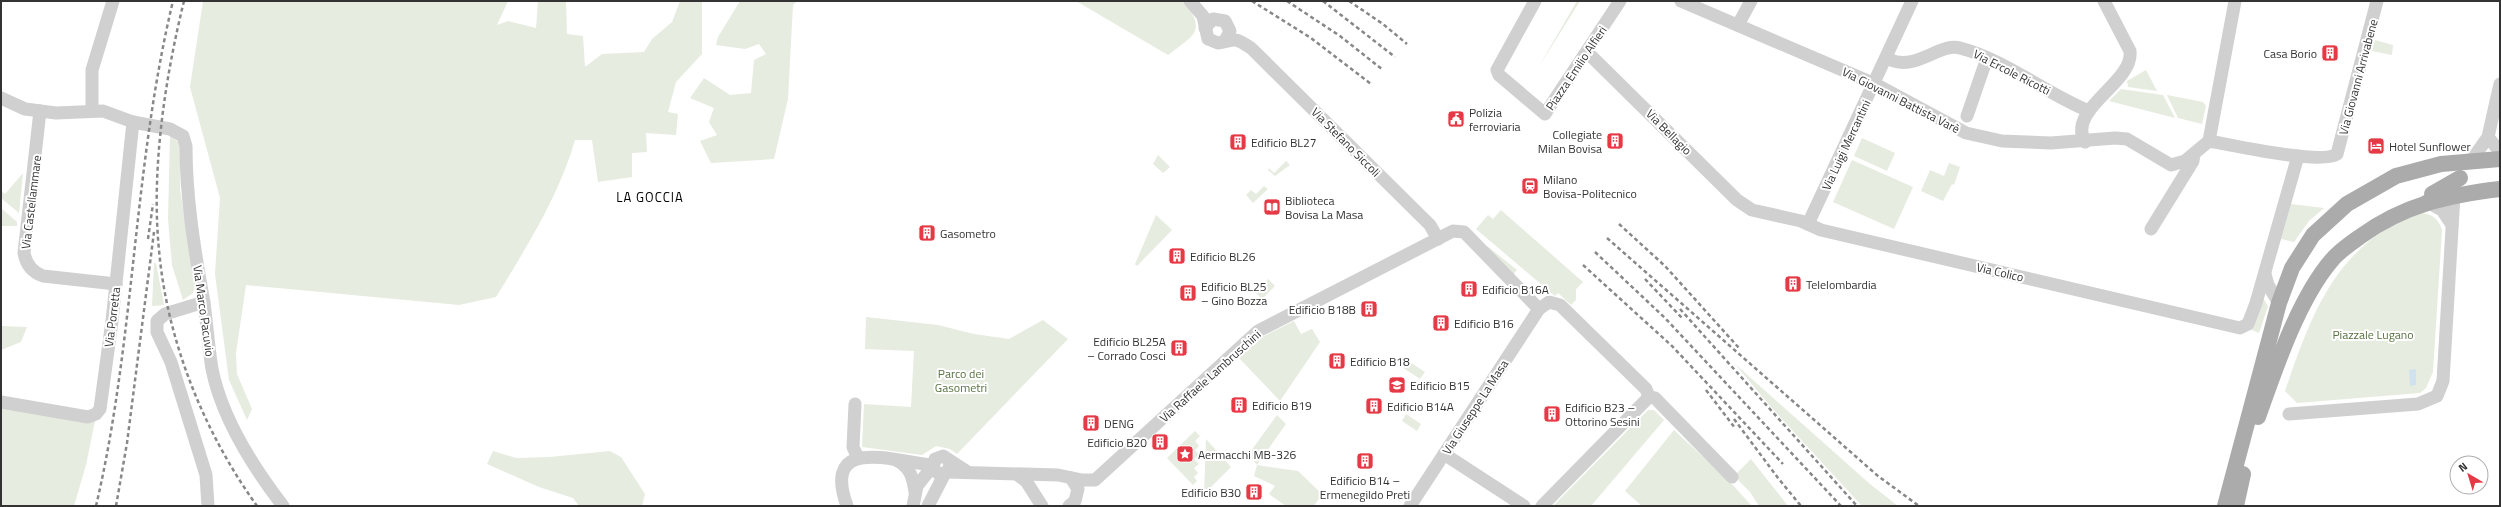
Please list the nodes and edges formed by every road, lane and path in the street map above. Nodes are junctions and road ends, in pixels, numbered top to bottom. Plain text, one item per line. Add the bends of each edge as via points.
1 (113, 1) edge
2 (1190, 1) edge
3 (1198, 1) edge
4 (1535, 1) edge
5 (1620, 1) edge
6 (1681, 1) edge
7 (1751, 1) edge
8 (1912, 1) edge
9 (2104, 1) edge
10 (2235, 1) edge
11 (2377, 1) edge
12 (1218, 18) junction
13 (1738, 25) junction
14 (1229, 27) junction
15 (1205, 28) junction
16 (1225, 41) junction
17 (1251, 48) junction
18 (1587, 52) junction
19 (1886, 58) junction
20 (1987, 58) junction
21 (1874, 84) junction
22 (2500, 84) edge
23 (1, 98) edge
24 (40, 111) junction
25 (92, 111) junction
26 (2089, 112) junction
27 (133, 122) junction
28 (1964, 124) junction
29 (2488, 137) junction
30 (2208, 141) junction
31 (2085, 142) junction
32 (2500, 152) edge
33 (2194, 154) junction
34 (2298, 156) junction
35 (2500, 159) edge
36 (2471, 161) junction
37 (2171, 165) junction
38 (2460, 178) junction
39 (2182, 179) junction
40 (2500, 190) edge
41 (2454, 195) junction
42 (2426, 201) junction
43 (2406, 209) junction
44 (1752, 210) joint
45 (1808, 224) junction
46 (2452, 225) junction
47 (2151, 228) dead end
48 (1438, 239) junction
49 (2265, 274) junction
50 (116, 284) junction
51 (2274, 296) junction
52 (204, 302) junction
53 (2256, 302) junction
54 (1539, 309) junction
55 (2269, 369) junction
56 (1649, 397) junction
57 (1, 402) edge
58 (855, 404) dead end
59 (2290, 414) dead end
60 (1444, 454) junction
61 (858, 458) junction
62 (896, 460) junction
63 (932, 466) junction
64 (947, 469) junction
65 (1018, 475) junction
66 (1058, 475) junction
67 (1732, 477) dead end
68 (1071, 478) junction
69 (915, 492) junction
70 (1040, 503) edge
71 (1072, 503) edge
72 (208, 506) edge
73 (283, 506) edge
74 (847, 506) edge
75 (913, 506) edge
76 (928, 506) edge
77 (1410, 506) edge
78 (1524, 506) edge
79 (1542, 506) edge
80 (2225, 506) edge
81 (2236, 506) edge

1 - 25 street via 92,70
2 - 15 street via 1201,13
3 - 12 street
4 - 18 street, Piazza Emilio Alfieri via 1499,64 1499,75 1545,114
5 - 18 street, Piazza Emilio Alfieri
6 - 13 street, Via Giovanni Battista Varè
7 - 13 street
8 - 19 street, Via Luigi Mercantini
9 - 26 street via 2130,52 2128,68
10 - 30 street
11 - 34 street, Via Giovanni Arrivabene via 2337,152 2330,158
12 - 14 street via 1225,21
12 - 15 street via 1210,21
13 - 21 street, Via Giovanni Battista Varè
14 - 16 street via 1230,34
14 - 17 street, Via Stefano Siccoli via 1246,40
15 - 16 street via 1206,35 1211,41
16 - 17 street, Via Stefano Siccoli via 1231,38
17 - 48 street, Via Stefano Siccoli via 1430,225
18 - 44 street, Via Bellagio via 1737,200
19 - 20 street, Via Ercole Ricotti via 1905,63 1958,47
19 - 21 street, Via Luigi Mercantini
20 - 26 street, Via Ercole Ricotti
20 - 28 street
21 - 28 street, Via Giovanni Battista Varè
21 - 45 street, Via Luigi Mercantini
22 - 29 street
23 - 24 street via 25,110
24 - 25 street, Via Marco Pacuvio
24 - 50 street, Via Castellammare via 24,253 26,261 32,270 42,276
25 - 27 street, Via Marco Pacuvio via 103,111
26 - 31 street via 2092,133
27 - 50 street, Via Porretta
27 - 52 street, Via Marco Pacuvio via 170,128 180,133 184,139 191,227
28 - 31 street, Via Giovanni Battista Varè via 2002,141
29 - 32 street
29 - 36 street
30 - 33 street
30 - 34 street
31 - 37 street, Via Giovanni Battista Varè via 2127,139
33 - 37 street via 2178,164
33 - 39 street via 2193,161
34 - 49 street
35 - 36 main road
36 - 38 main road
36 - 51 main road via 2441,164 2406,173 2378,184 2347,204 2325,222 2306,245
37 - 39 street
38 - 41 main road
38 - 43 main road
39 - 47 street
40 - 41 main road
41 - 42 main road
41 - 46 street
42 - 43 main road
42 - 46 street via 2440,208
43 - 55 main road via 2374,226 2332,260 2313,288
44 - 45 street, Via Colico
45 - 53 street, Via Colico via 1821,230 2240,328 2248,324
46 - 59 street via 2443,381 2436,396 2418,404
48 - 54 street, Via Raffaele Lambruschini via 1453,231 1464,232
48 - 68 street, Via Raffaele Lambruschini via 1258,331 1101,477 1090,480
49 - 51 street
49 - 53 street
50 - 57 street, Via Porretta via 102,404 96,414 88,417
51 - 53 street via 2261,295
51 - 55 main road
52 - 72 street via 165,314 160,317 156,326 171,362 206,475
52 - 73 street, Via Marco Pacuvio via 212,371 222,403 254,465
54 - 56 street via 1549,302 1560,305 1646,389
54 - 60 street, Via Giuseppe La Masa
55 - 80 main road
55 - 81 main road
56 - 67 street via 1655,398
56 - 79 street
58 - 61 street via 853,447
60 - 77 street, Via Giuseppe La Masa
60 - 78 street
61 - 62 street via 869,456
61 - 74 street via 847,468 842,479 842,490
62 - 63 street
62 - 69 street via 906,466 911,474
63 - 64 street via 938,474
63 - 69 street via 919,481
64 - 65 street
64 - 76 street
65 - 66 street
65 - 70 street via 1026,481
66 - 68 street
66 - 70 street via 1044,484 1038,494
68 - 71 street via 1078,489
69 - 75 street

